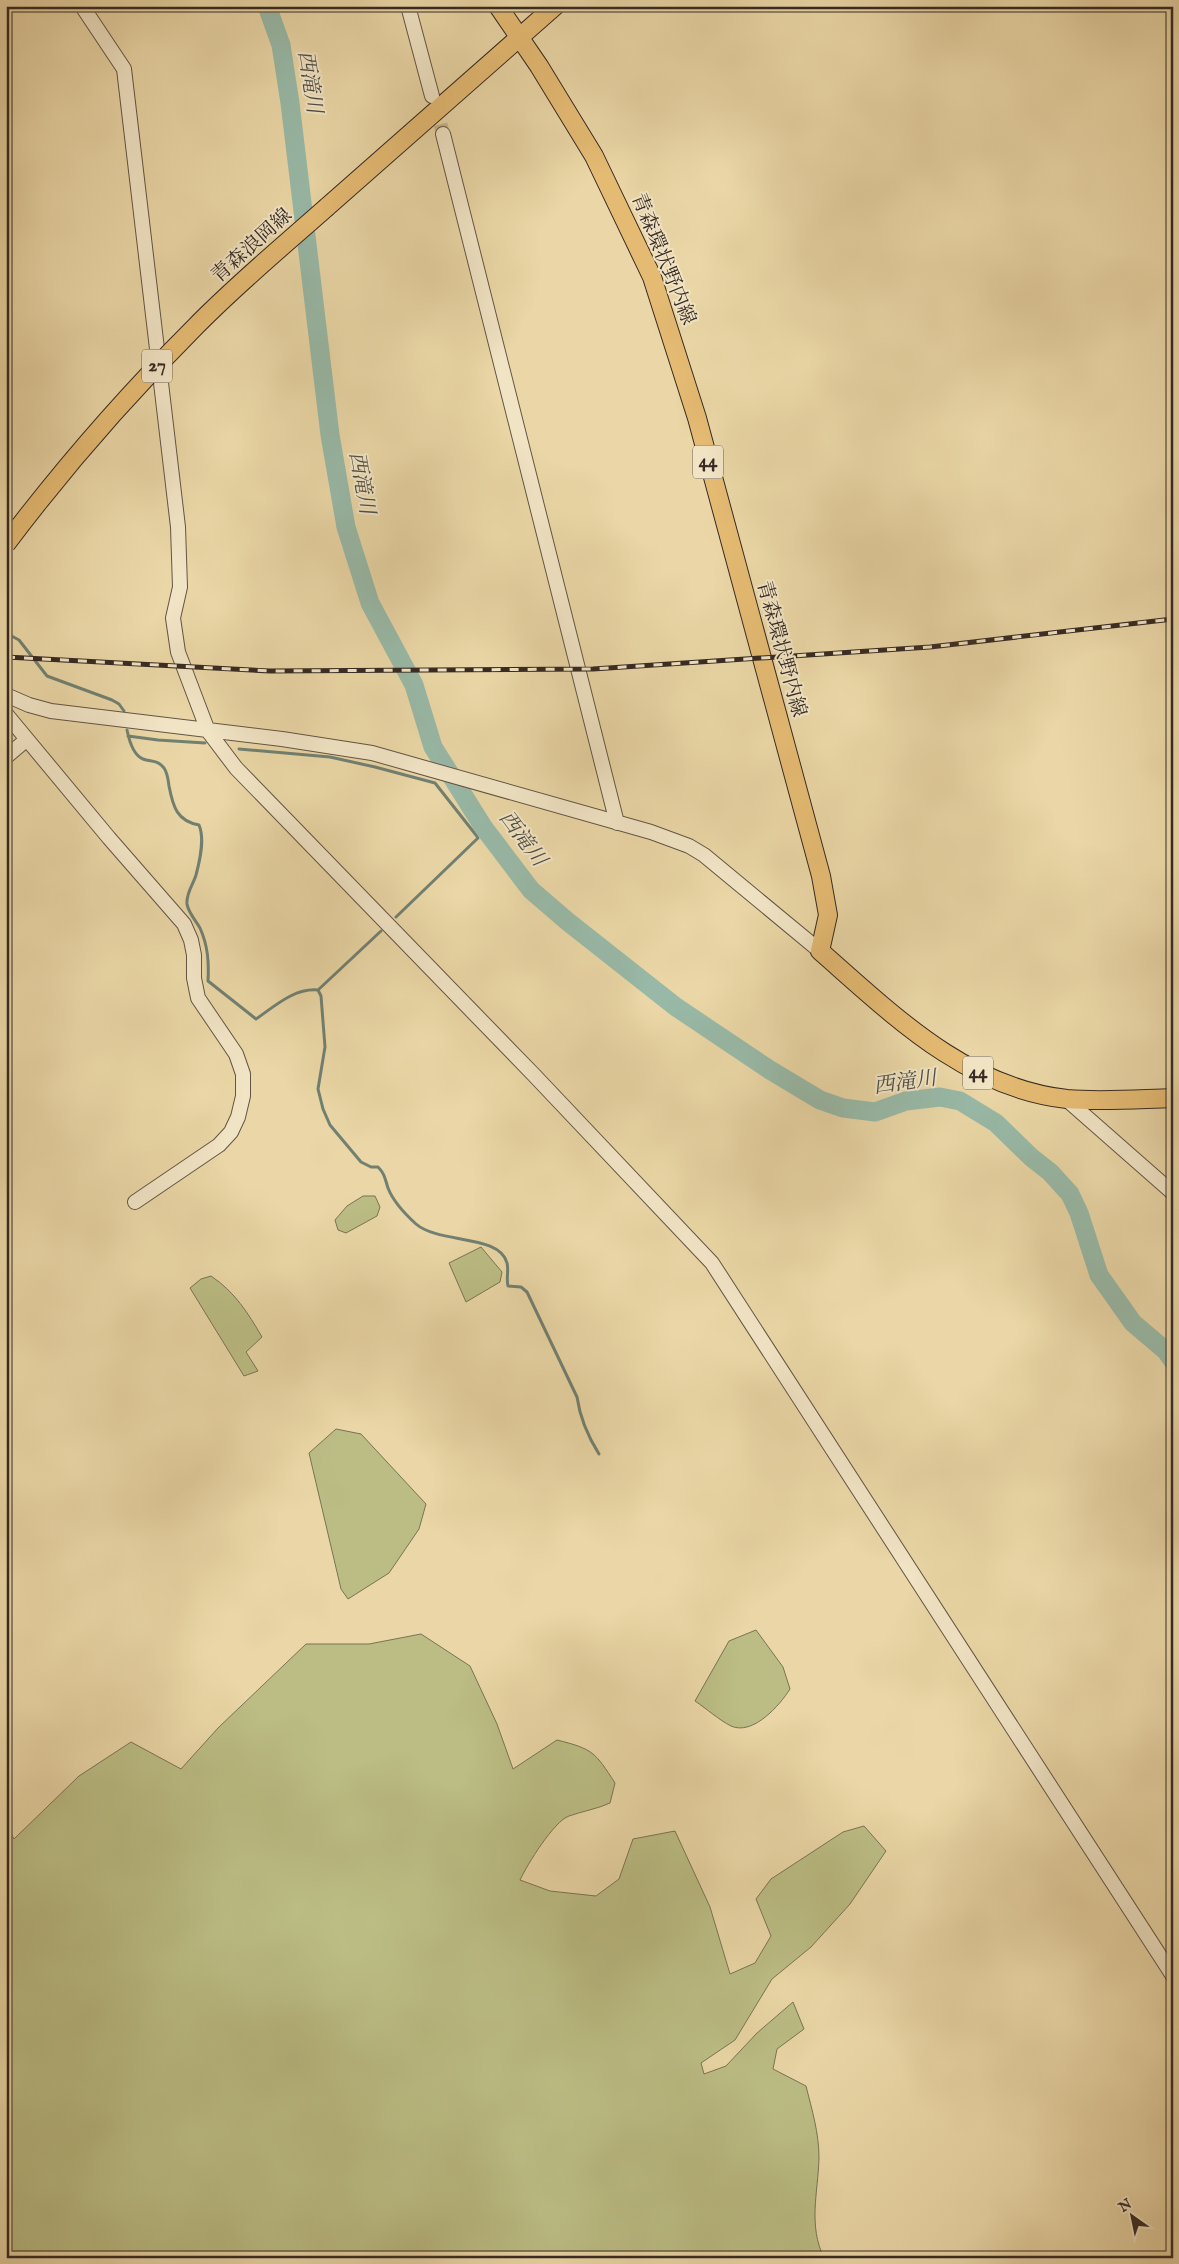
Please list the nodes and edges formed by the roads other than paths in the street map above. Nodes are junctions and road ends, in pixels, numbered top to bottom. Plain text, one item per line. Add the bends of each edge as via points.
1 (82, 6) edge
2 (408, 6) edge
3 (498, 6) edge
4 (555, 6) edge
5 (519, 37) junction
6 (432, 96) tunnel mouth
7 (442, 134) tunnel mouth
8 (6, 544) edge
9 (6, 694) edge
10 (6, 714) edge
11 (208, 731) junction
12 (26, 740) junction
13 (6, 757) edge
14 (618, 823) junction
15 (820, 952) junction
16 (1066, 1098) junction
17 (1173, 1098) edge
18 (1173, 1193) edge
19 (135, 1202) dead end
20 (1173, 1976) edge

1 - 11 street via 124,69 178,527 180,587 173,618 174,636
2 - 6 street
3 - 5 main road, 青森環状野内線 / 44
4 - 5 main road, 青森浪岡線 / 27
5 - 8 main road, 青森浪岡線 / 27, bridge via 196,325 123,402 46,491
5 - 15 main road, 青森環状野内線 / 44 via 570,114 616,200 652,277 682,368 821,876 828,915
7 - 14 street
9 - 11 street via 51,711
10 - 12 street
11 - 14 street via 372,752
11 - 20 street via 236,768 712,1263
12 - 13 street
12 - 19 street via 184,924 194,955 198,998 236,1054 243,1074 243,1096 231,1132 220,1145
14 - 15 street via 671,839 704,855
15 - 16 main road, 44 via 935,1048 995,1082
16 - 17 main road, 44
16 - 18 street

